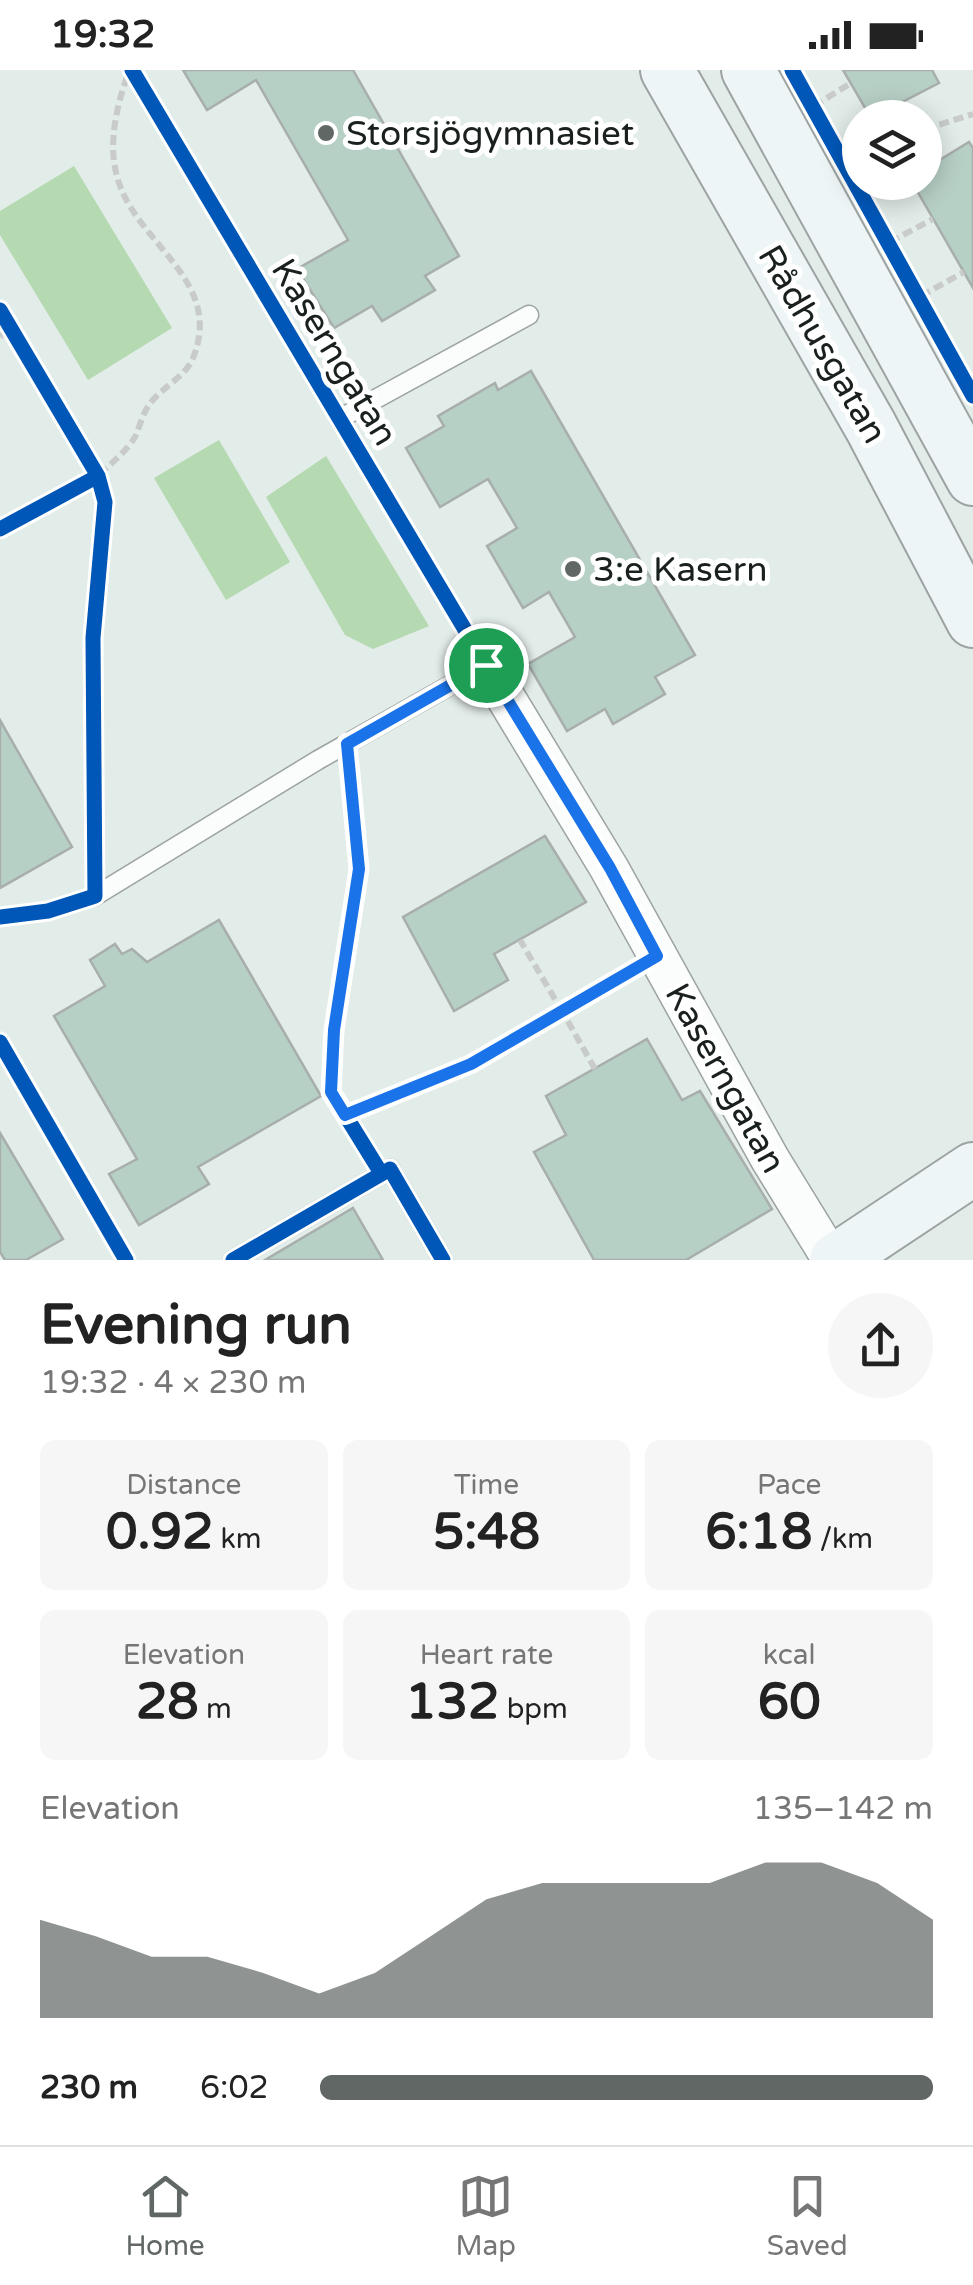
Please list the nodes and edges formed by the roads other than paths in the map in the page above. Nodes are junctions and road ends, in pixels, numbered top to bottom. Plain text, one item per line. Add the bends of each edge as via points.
1 (667, 70) edge
2 (748, 70) edge
3 (530, 315) dead end
4 (341, 418) dead end
5 (973, 480) edge
6 (973, 620) edge
7 (486, 665) joint
8 (96, 896) dead end
9 (973, 1168) edge
10 (233, 1260) edge
11 (443, 1260) edge
12 (834, 1260) edge

1 - 6 main road, Rådhusgatan via 872,427
2 - 5 main road, Rådhusgatan
3 - 4 lane
7 - 8 lane
7 - 12 street, Kaserngatan via 550,787
9 - 12 main road
10 - 11 lane via 390,1170

